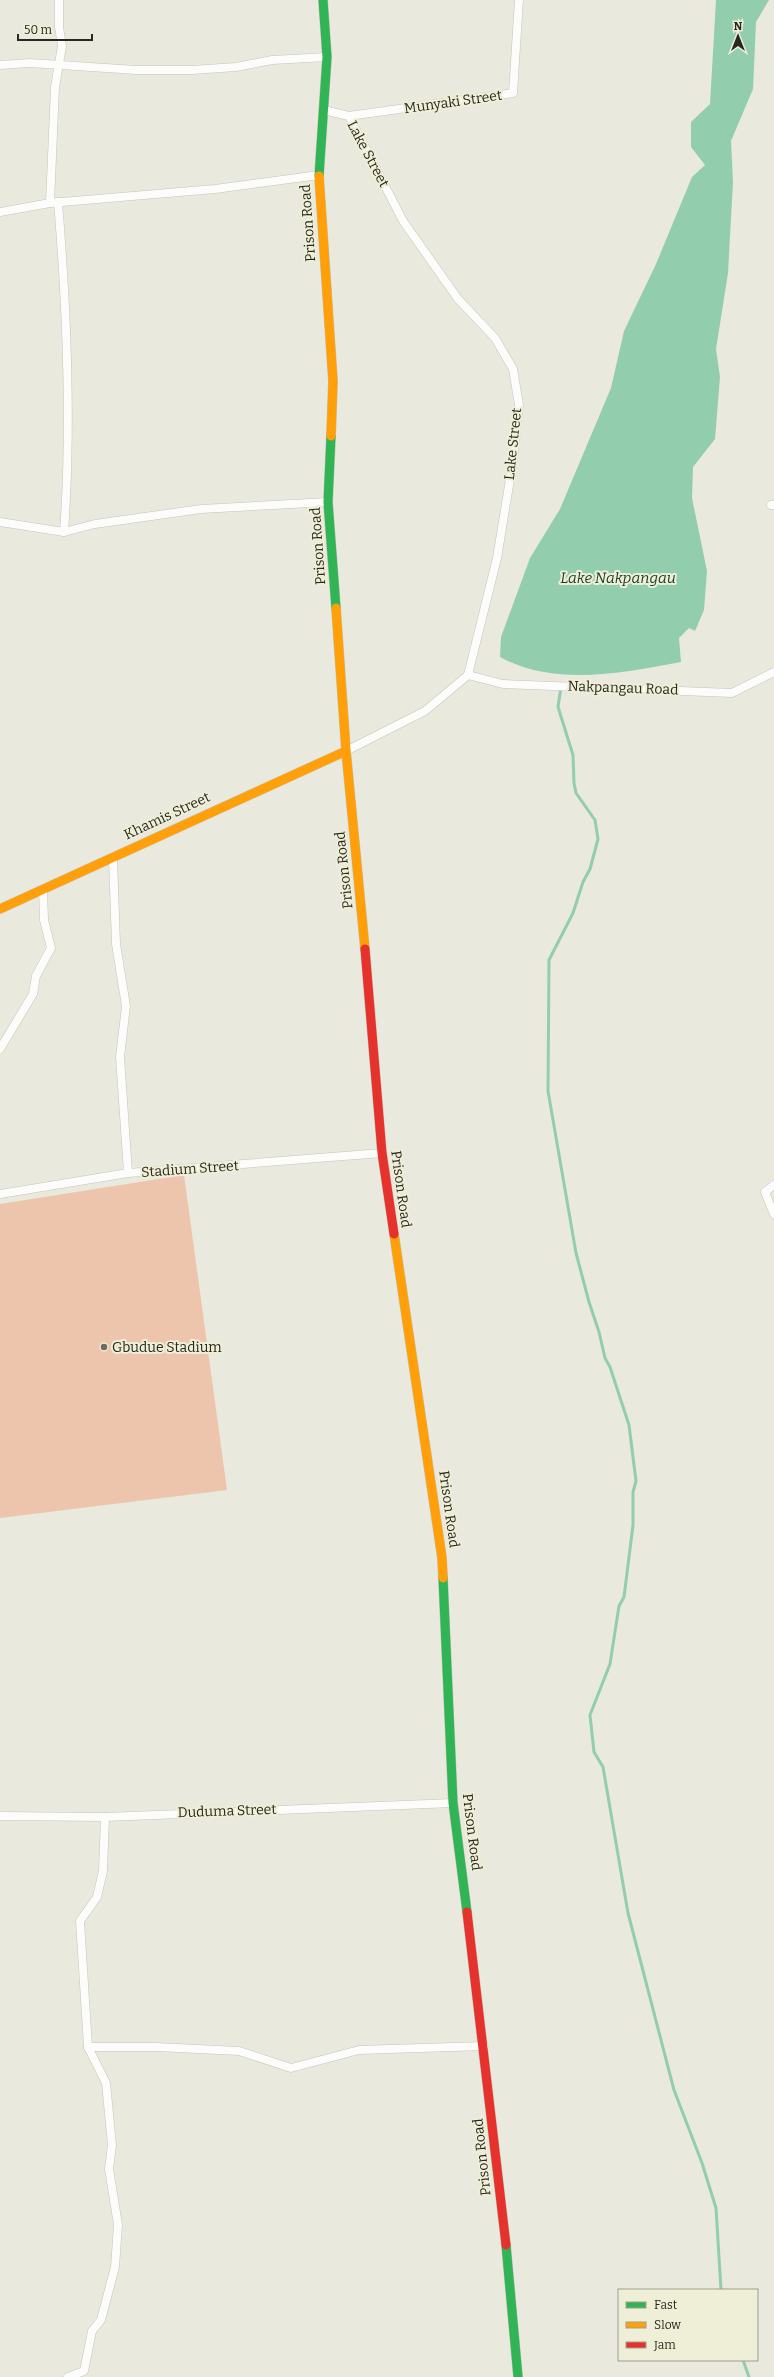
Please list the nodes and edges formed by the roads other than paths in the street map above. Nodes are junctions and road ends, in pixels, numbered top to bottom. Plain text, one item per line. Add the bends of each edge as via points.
1 (59, 0) edge
2 (323, 0) edge
3 (519, 0) edge
4 (327, 57) junction
5 (0, 65) edge
6 (59, 65) junction
7 (323, 110) junction
8 (349, 116) junction
9 (319, 175) junction
10 (54, 203) junction
11 (0, 212) edge
12 (328, 502) junction
13 (0, 522) edge
14 (64, 532) junction
15 (774, 672) edge
16 (468, 675) junction
17 (346, 751) junction
18 (113, 858) junction
19 (43, 889) junction
20 (0, 909) edge
21 (0, 1049) edge
22 (382, 1153) junction
23 (128, 1173) junction
24 (774, 1185) edge
25 (0, 1194) edge
26 (774, 1214) edge
27 (453, 1803) junction
28 (0, 1816) edge
29 (105, 1817) junction
30 (484, 2046) junction
31 (88, 2047) junction
32 (68, 2377) edge
33 (518, 2377) edge

1 - 6 street via 62,46
2 - 4 street, Prison Road
3 - 8 street, Munyaki Street via 513,93
4 - 6 street via 272,60 236,68 192,70 136,70
4 - 7 street, Prison Road
5 - 6 street via 30,62
6 - 10 street via 55,87
7 - 8 street, Lake Street
7 - 9 street, Prison Road
8 - 16 street, Lake Street via 403,220 458,298 495,338 512,369 519,405 512,461 497,558
9 - 10 street via 215,190
9 - 12 street, Prison Road via 333,381
10 - 11 street
10 - 14 street via 63,266 68,405 68,484
12 - 14 street via 201,509 95,524
12 - 17 street, Prison Road
13 - 14 street
15 - 16 street, Nakpangau Road via 732,693 503,684
16 - 17 street via 425,711
17 - 18 street, Khamis Street via 197,817
17 - 22 street, Prison Road
18 - 19 street, Khamis Street
18 - 23 street via 116,944 126,1006 120,1057
19 - 20 street, Khamis Street
19 - 21 street via 44,920 51,948 36,976 33,994
22 - 23 street, Stadium Street
22 - 27 street, Prison Road via 442,1558
23 - 25 street, Stadium Street
24 - 26 street via 765,1192
27 - 29 street, Duduma Street
27 - 30 street, Prison Road
28 - 29 street, Duduma Street
29 - 31 street via 103,1871 97,1897 80,1920
30 - 31 street via 359,2050 291,2068 239,2051
30 - 33 street, Prison Road
31 - 32 street via 106,2083 112,2145 109,2169 118,2225 115,2267 101,2320 92,2331 84,2371

